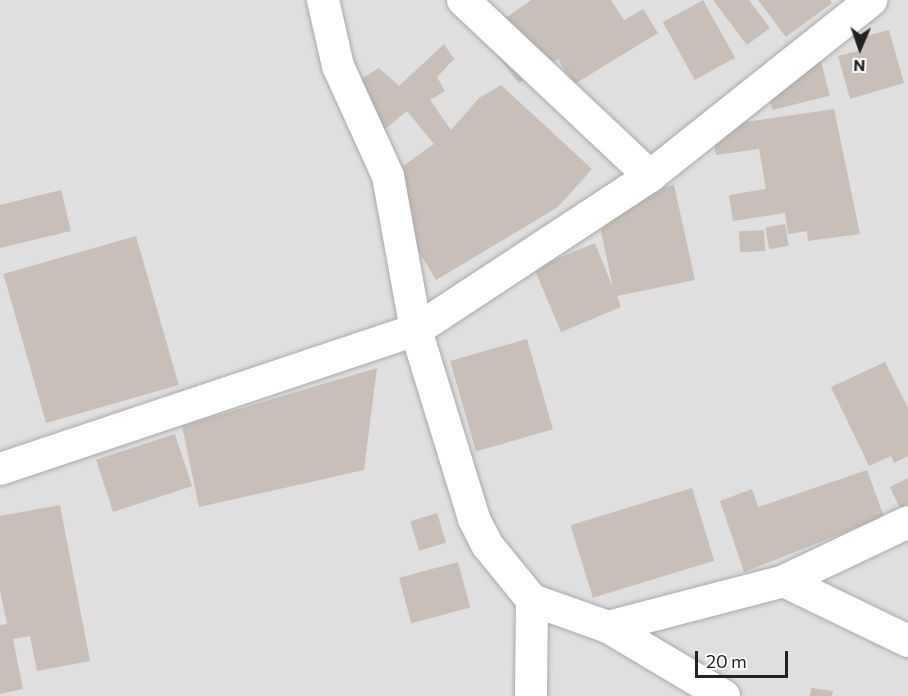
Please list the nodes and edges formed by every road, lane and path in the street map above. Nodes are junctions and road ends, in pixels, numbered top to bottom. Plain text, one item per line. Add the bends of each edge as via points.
1 (322, 0) edge
2 (464, 0) edge
3 (871, 0) edge
4 (650, 176) junction
5 (416, 330) junction
6 (0, 469) edge
7 (908, 522) edge
8 (784, 580) junction
9 (532, 600) junction
10 (608, 627) junction
11 (908, 641) edge
12 (531, 696) edge
13 (724, 696) edge

1 - 5 street via 338,66 388,176
2 - 4 street
3 - 4 street
4 - 5 street
5 - 6 street
5 - 9 street via 474,519 511,579
7 - 8 street
8 - 10 street
8 - 11 street
9 - 10 street
9 - 12 street
10 - 13 street

